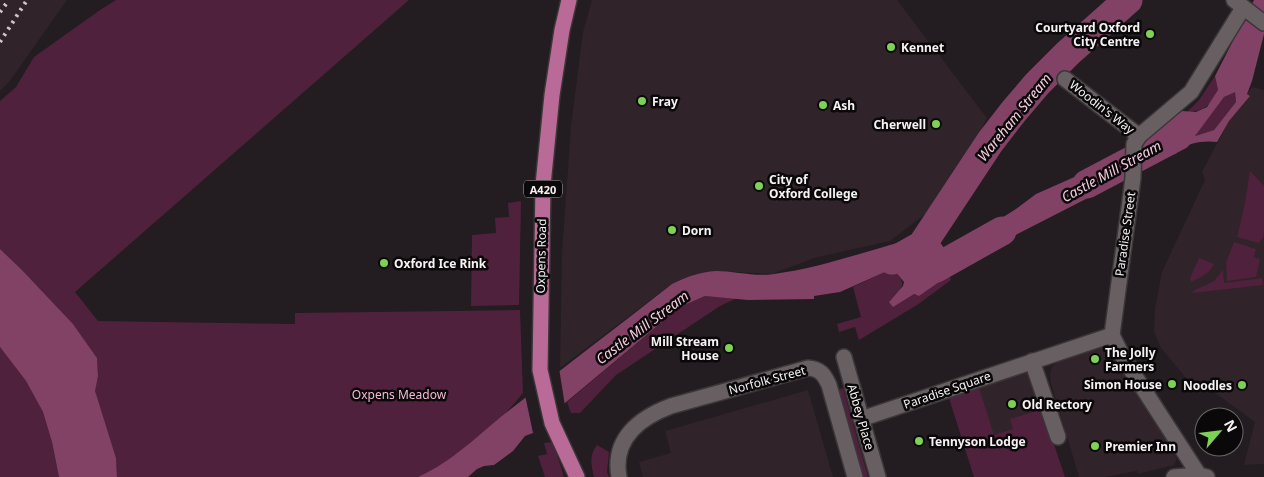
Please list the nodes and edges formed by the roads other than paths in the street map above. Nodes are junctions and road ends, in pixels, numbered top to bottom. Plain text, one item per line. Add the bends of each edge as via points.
1 (569, 0) edge
2 (1241, 6) edge
3 (1264, 23) edge
4 (1065, 79) dead end
5 (1136, 140) junction
6 (1112, 335) junction
7 (844, 357) dead end
8 (1032, 362) junction
9 (861, 420) junction
10 (1058, 437) dead end
11 (1203, 476) edge
12 (578, 477) edge
13 (619, 477) edge
14 (855, 477) edge
15 (878, 477) edge
16 (1174, 477) edge

1 - 12 main road, Oxpens Road / A420 via 553,87 543,185 540,361 552,423
2 - 3 street
2 - 5 street via 1191,92
4 - 5 street, Woodin's Way
5 - 6 street, Paradise Street
6 - 8 street, Paradise Square
6 - 11 street via 1124,359
7 - 9 street, Abbey Place
8 - 9 street, Paradise Square
8 - 10 street
9 - 15 street, Abbey Place
11 - 16 street
13 - 14 street, Norfolk Street via 620,447 626,436 639,422 656,412 808,368 818,369 826,377

